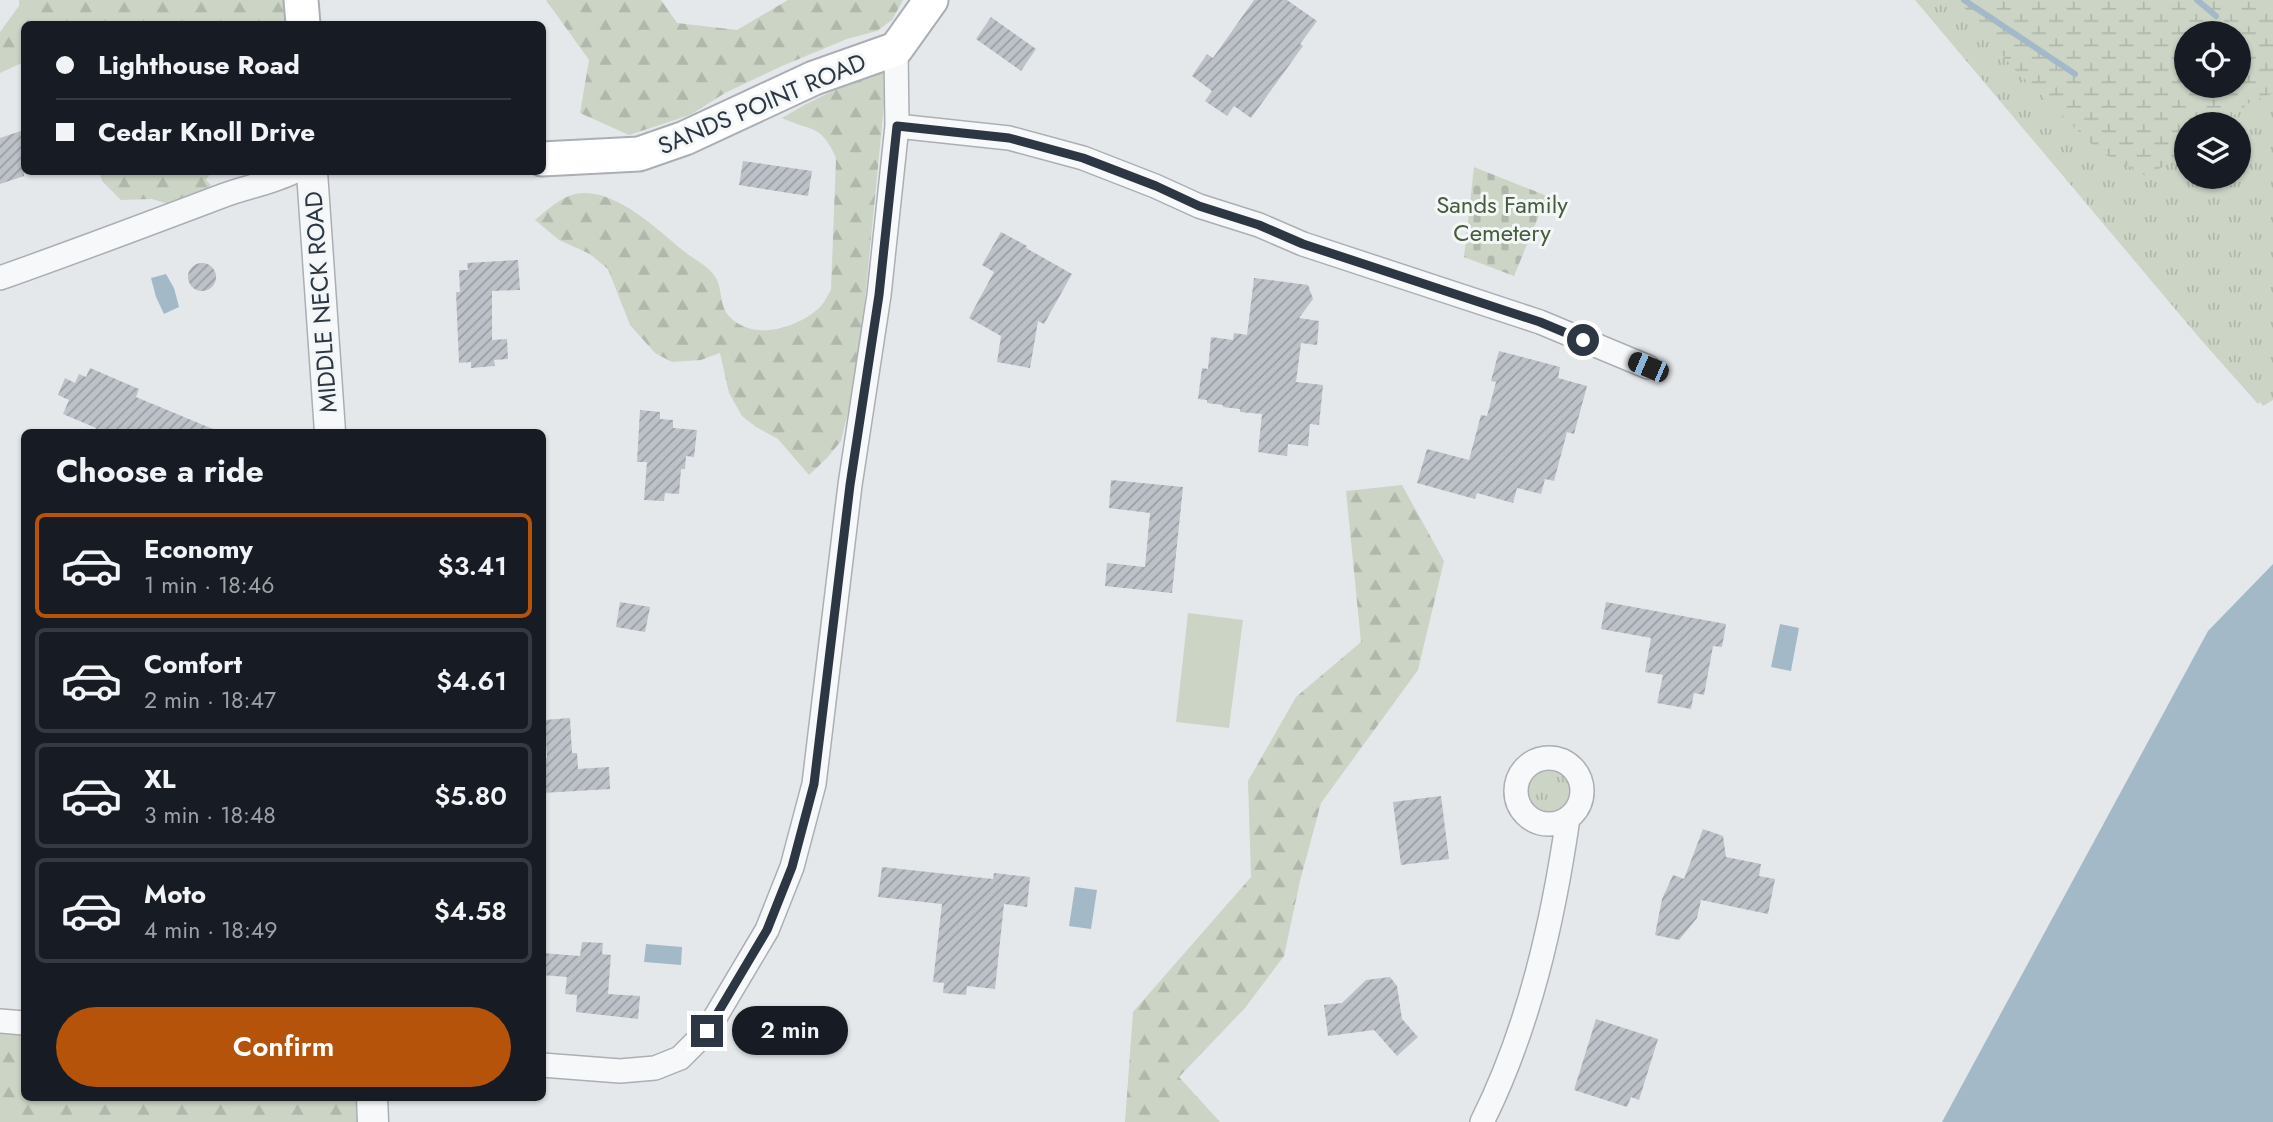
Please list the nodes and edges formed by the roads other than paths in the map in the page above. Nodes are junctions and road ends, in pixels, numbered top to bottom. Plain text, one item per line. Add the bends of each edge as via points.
1 (301, 0) edge
2 (932, 0) edge
3 (303, 21) edge
4 (897, 49) junction
5 (897, 126) junction
6 (546, 159) edge
7 (287, 175) edge
8 (312, 175) edge
9 (0, 278) edge
10 (1648, 367) dead end
11 (330, 429) edge
12 (1568, 818) dead end
13 (0, 1021) edge
14 (21, 1023) edge
15 (546, 1065) edge
16 (372, 1101) edge
17 (373, 1122) edge
18 (1482, 1122) edge

1 - 3 main road
2 - 4 main road, SANDS POINT ROAD
4 - 5 street, SANDS POINT ROAD
4 - 6 main road, SANDS POINT ROAD via 814,78 639,155
5 - 10 street via 1009,138 1083,158 1199,206 1540,322
5 - 15 street, SANDS POINT ROAD via 814,784 792,867 767,930 707,1031 680,1058 655,1068 620,1071
7 - 9 street
8 - 11 street, MIDDLE NECK ROAD
12 - 18 street via 1548,932 1519,1035
13 - 14 street
16 - 17 street

